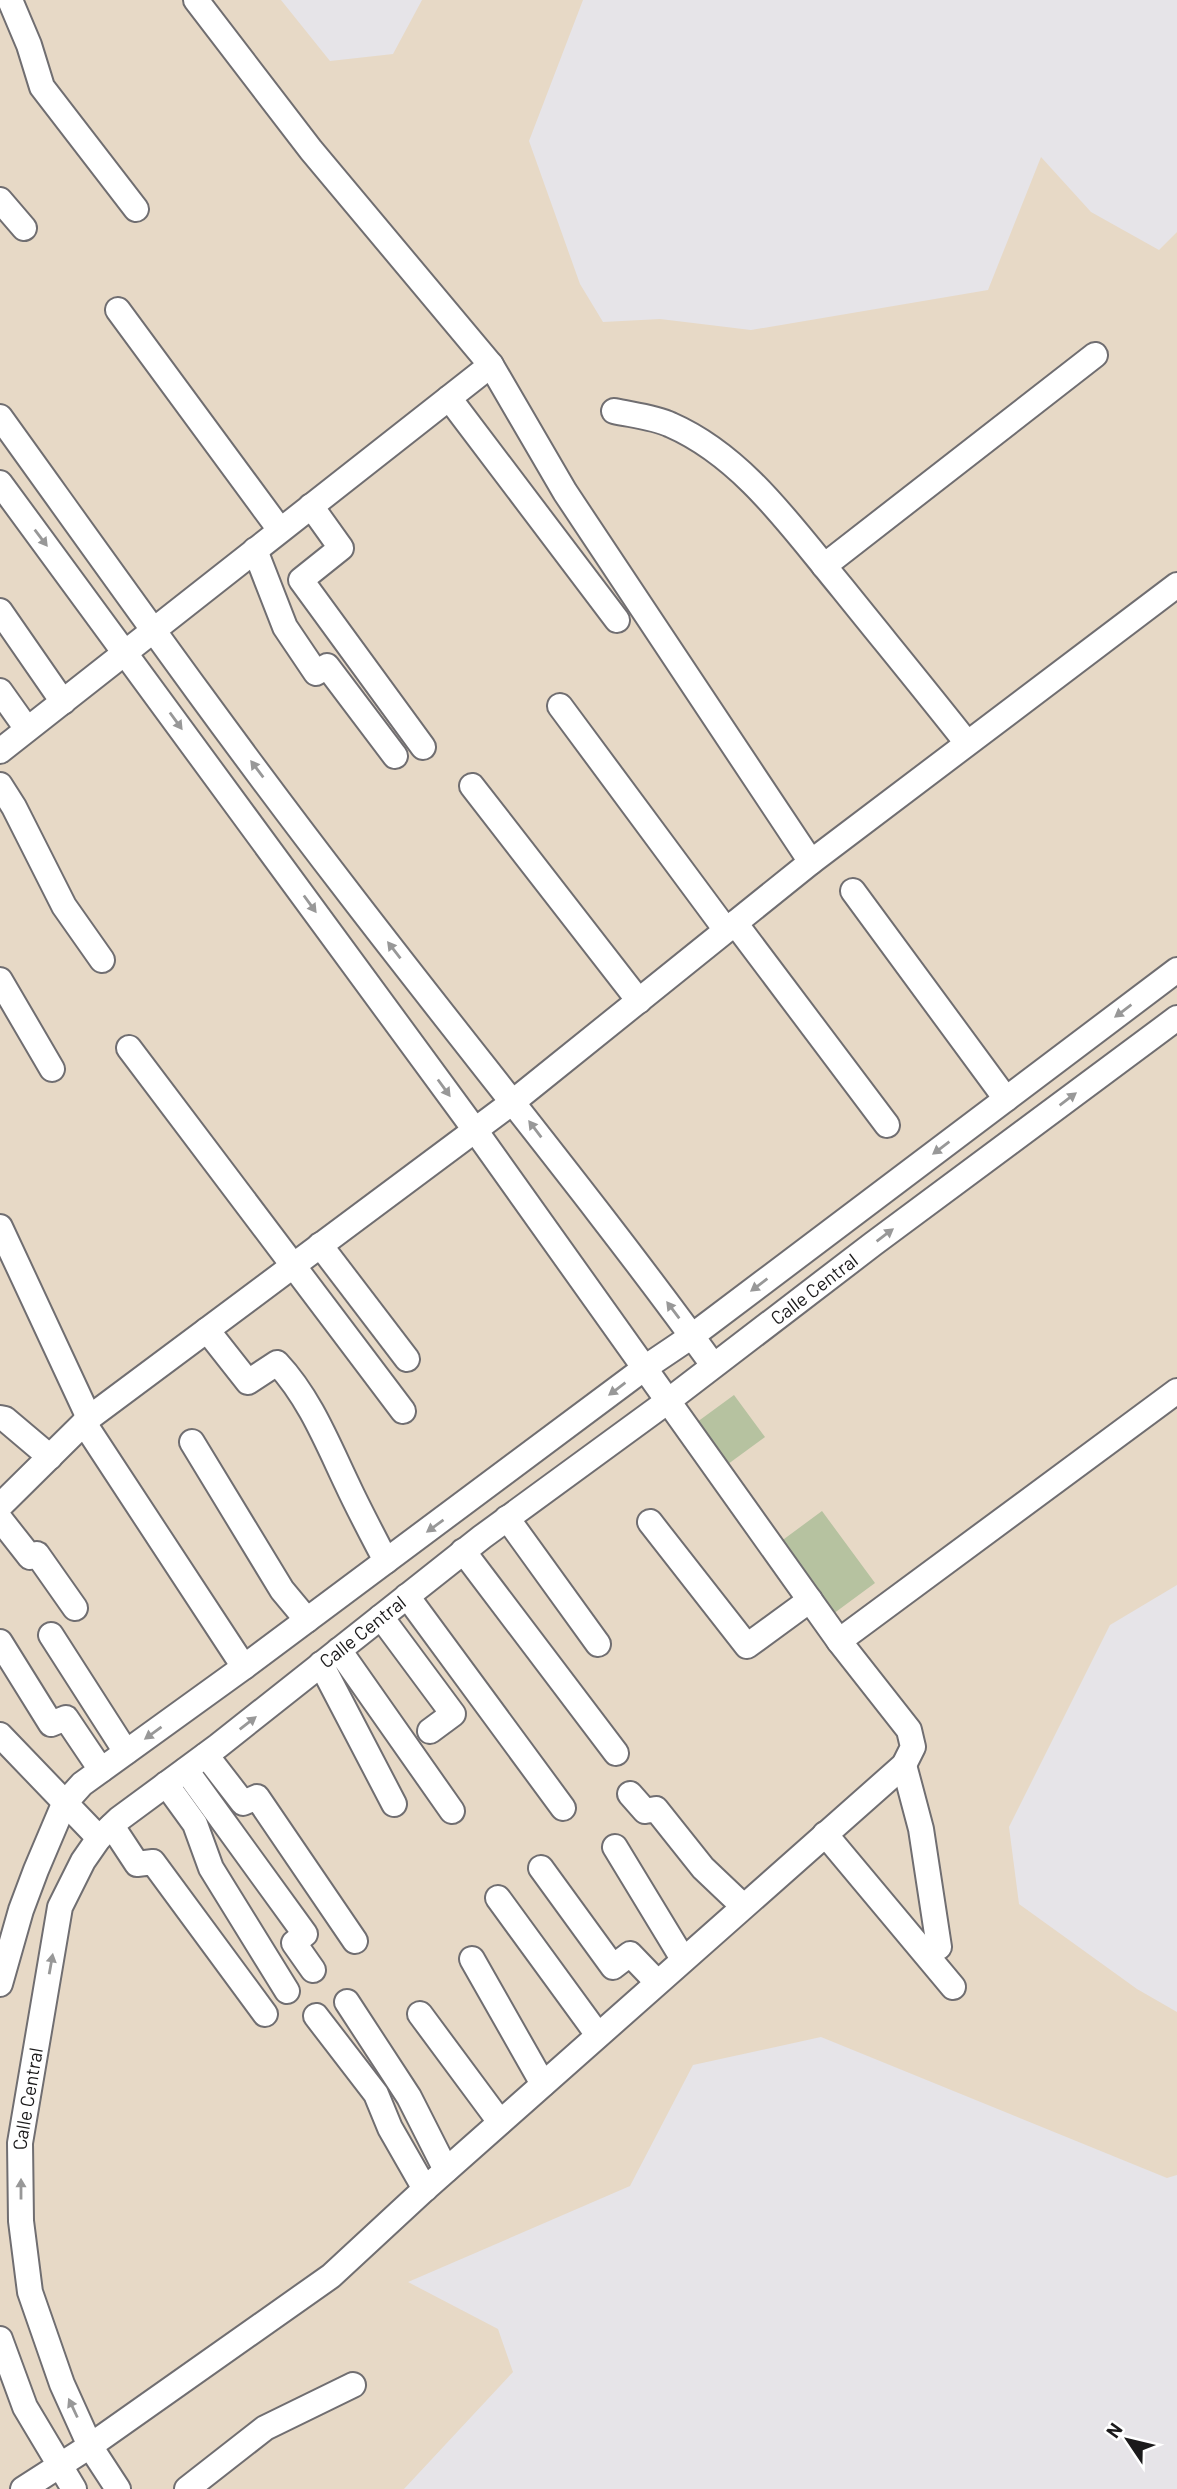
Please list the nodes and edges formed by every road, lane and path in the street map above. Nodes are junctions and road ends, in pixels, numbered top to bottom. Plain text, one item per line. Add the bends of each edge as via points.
1 (10, 0) edge
2 (196, 0) edge
3 (0, 200) edge
4 (136, 209) dead end
5 (24, 228) dead end
6 (118, 310) dead end
7 (1094, 355) dead end
8 (491, 365) junction
9 (449, 398) junction
10 (614, 411) dead end
11 (0, 417) edge
12 (0, 483) edge
13 (311, 506) junction
14 (280, 530) junction
15 (255, 550) junction
16 (824, 566) junction
17 (1177, 585) edge
18 (0, 611) edge
19 (617, 620) dead end
20 (153, 630) junction
21 (126, 652) junction
22 (0, 691) edge
23 (63, 702) junction
24 (560, 706) dead end
25 (27, 729) junction
26 (967, 743) junction
27 (423, 747) dead end
28 (0, 751) edge
29 (395, 756) dead end
30 (0, 785) edge
31 (472, 786) dead end
32 (811, 862) junction
33 (853, 891) dead end
34 (730, 927) junction
35 (102, 960) dead end
36 (1177, 970) edge
37 (0, 979) edge
38 (639, 1000) junction
39 (1177, 1018) edge
40 (129, 1048) dead end
41 (52, 1069) dead end
42 (1006, 1099) junction
43 (514, 1101) junction
44 (887, 1125) dead end
45 (475, 1130) junction
46 (0, 1227) edge
47 (320, 1245) junction
48 (293, 1266) junction
49 (206, 1330) junction
50 (692, 1336) junction
51 (407, 1359) dead end
52 (713, 1365) junction
53 (646, 1367) junction
54 (1175, 1396) edge
55 (668, 1401) junction
56 (403, 1411) dead end
57 (0, 1418) edge
58 (86, 1421) junction
59 (192, 1443) dead end
60 (50, 1457) junction
61 (0, 1506) edge
62 (460, 1507) junction
63 (508, 1518) junction
64 (0, 1519) edge
65 (650, 1522) dead end
66 (472, 1544) junction
67 (386, 1562) junction
68 (407, 1596) junction
69 (810, 1600) junction
70 (75, 1608) dead end
71 (381, 1617) junction
72 (307, 1620) junction
73 (51, 1635) dead end
74 (839, 1641) junction
75 (0, 1642) edge
76 (598, 1644) dead end
77 (330, 1657) junction
78 (244, 1667) junction
79 (430, 1731) dead end
80 (0, 1735) edge
81 (126, 1752) junction
82 (616, 1753) dead end
83 (904, 1765) junction
84 (101, 1770) junction
85 (186, 1770) junction
86 (630, 1794) dead end
87 (64, 1804) junction
88 (394, 1804) dead end
89 (563, 1808) dead end
90 (452, 1811) dead end
91 (105, 1832) junction
92 (825, 1834) junction
93 (615, 1847) dead end
94 (541, 1868) dead end
95 (498, 1898) dead end
96 (743, 1906) junction
97 (355, 1941) dead end
98 (939, 1947) dead end
99 (472, 1959) dead end
100 (683, 1959) junction
101 (313, 1970) dead end
102 (657, 1982) junction
103 (0, 1984) edge
104 (953, 1987) dead end
105 (287, 1991) dead end
106 (347, 2002) dead end
107 (265, 2014) dead end
108 (420, 2014) dead end
109 (316, 2015) dead end
110 (598, 2035) junction
111 (543, 2084) junction
112 (500, 2122) junction
113 (446, 2170) junction
114 (425, 2189) junction
115 (0, 2339) edge
116 (353, 2385) dead end
117 (90, 2446) junction
118 (60, 2466) junction
119 (23, 2489) edge
120 (74, 2489) edge
121 (118, 2489) edge
122 (187, 2489) edge

1 - 4 street via 42,87
2 - 8 street via 311,150
3 - 5 street
6 - 14 street
7 - 16 street
8 - 9 street
8 - 32 street via 565,492
9 - 13 street
9 - 19 street
10 - 16 street via 670,424 734,464
11 - 20 street
12 -> 21 street
13 - 14 street
13 - 27 street via 341,548 301,580
14 - 15 street
15 - 20 street
15 - 29 street via 285,627 316,673 327,666
16 - 26 street
17 - 26 street
18 - 23 street
20 - 21 street
43 -> 20 street via 342,884
21 - 23 street
21 -> 45 street
22 - 25 street
23 - 25 street
24 - 34 street
25 - 28 street
26 - 32 street
30 - 35 street via 64,906
31 - 38 street
32 - 34 street
33 - 42 street
34 - 38 street
34 - 44 street
36 -> 42 street, Calle Central
37 - 41 street
38 - 43 street
52 -> 39 street, Calle Central
40 - 48 street
42 -> 50 street, Calle Central
43 - 45 street
50 -> 43 street
45 - 47 street
45 - 53 street
46 - 58 street
47 - 48 street
47 - 51 street
48 - 49 street
48 - 56 street
49 - 58 street
49 - 67 street via 248,1382 277,1363 287,1374 314,1414
50 - 52 street
50 - 53 street, Calle Central
52 - 55 street, Calle Central
53 - 55 street
53 -> 62 street, Calle Central
54 - 74 street
55 - 63 street, Calle Central
55 - 69 street
57 - 60 street
58 - 60 street
58 - 78 street
59 - 72 street via 282,1590
60 - 61 street
62 - 66 street
62 -> 67 street, Calle Central
63 - 66 street, Calle Central
63 - 76 street
64 - 70 street via 30,1557 37,1554
65 - 69 street via 747,1646
66 - 68 street, Calle Central
66 - 82 street
67 - 72 street, Calle Central
68 - 71 street, Calle Central
68 - 89 street
69 - 74 street
71 - 77 street, Calle Central
71 - 79 street via 453,1714
72 - 78 street, Calle Central
73 - 81 street
74 - 83 street via 909,1730 913,1747
75 - 84 street via 51,1724 66,1718
85 -> 77 street, Calle Central
77 - 88 street
77 - 90 street
78 -> 81 street, Calle Central
80 - 87 street
81 - 84 street, Calle Central
83 - 92 street
83 - 98 street via 921,1829
84 - 87 street, Calle Central
85 - 91 street, Calle Central
85 - 97 street via 243,1803 257,1797
85 - 101 street via 305,1934 294,1943
85 - 105 street via 195,1824 211,1868
86 - 96 street via 645,1811 656,1809 703,1868
87 - 91 street
87 - 103 street, Calle Central via 21,1910
91 - 107 street via 138,1864 153,1862
117 -> 91 street, Calle Central via 62,2384 30,2292 21,2221 20,2143 60,1907 83,1861
92 - 96 street
92 - 104 street
93 - 100 street
94 - 102 street via 613,1967 630,1954
95 - 110 street
96 - 100 street
99 - 111 street
100 - 102 street
102 - 110 street
106 - 113 street via 409,2097
108 - 112 street
109 - 114 street via 376,2094 390,2129
110 - 111 street
111 - 112 street
112 - 113 street
113 - 114 street
114 - 117 street via 331,2276
115 - 118 street via 25,2407
116 - 122 street via 265,2428
117 - 118 street
117 - 121 street, Calle Central
118 - 119 street
118 - 120 street

